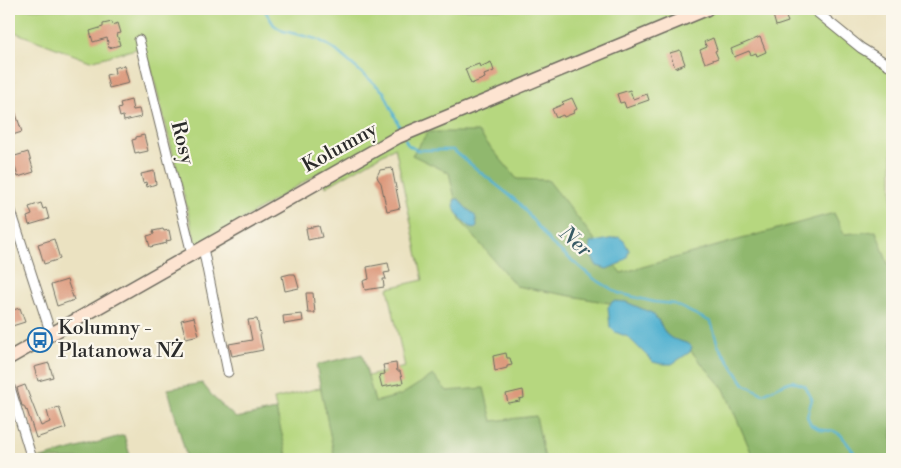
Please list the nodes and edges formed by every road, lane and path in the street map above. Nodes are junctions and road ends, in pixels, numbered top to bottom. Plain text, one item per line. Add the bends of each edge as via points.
1 (708, 9) edge
2 (813, 9) edge
3 (139, 40) dead end
4 (892, 67) edge
5 (9, 205) edge
6 (196, 251) junction
7 (51, 334) junction
8 (9, 358) edge
9 (228, 372) dead end
10 (9, 384) edge
11 (32, 459) edge

1 - 6 street, Kolumny via 398,137
2 - 4 street via 861,48
3 - 6 street, Rosy
5 - 7 street
6 - 7 street, Kolumny
6 - 9 street, Rosy via 204,253
7 - 8 street, Kolumny
10 - 11 street

